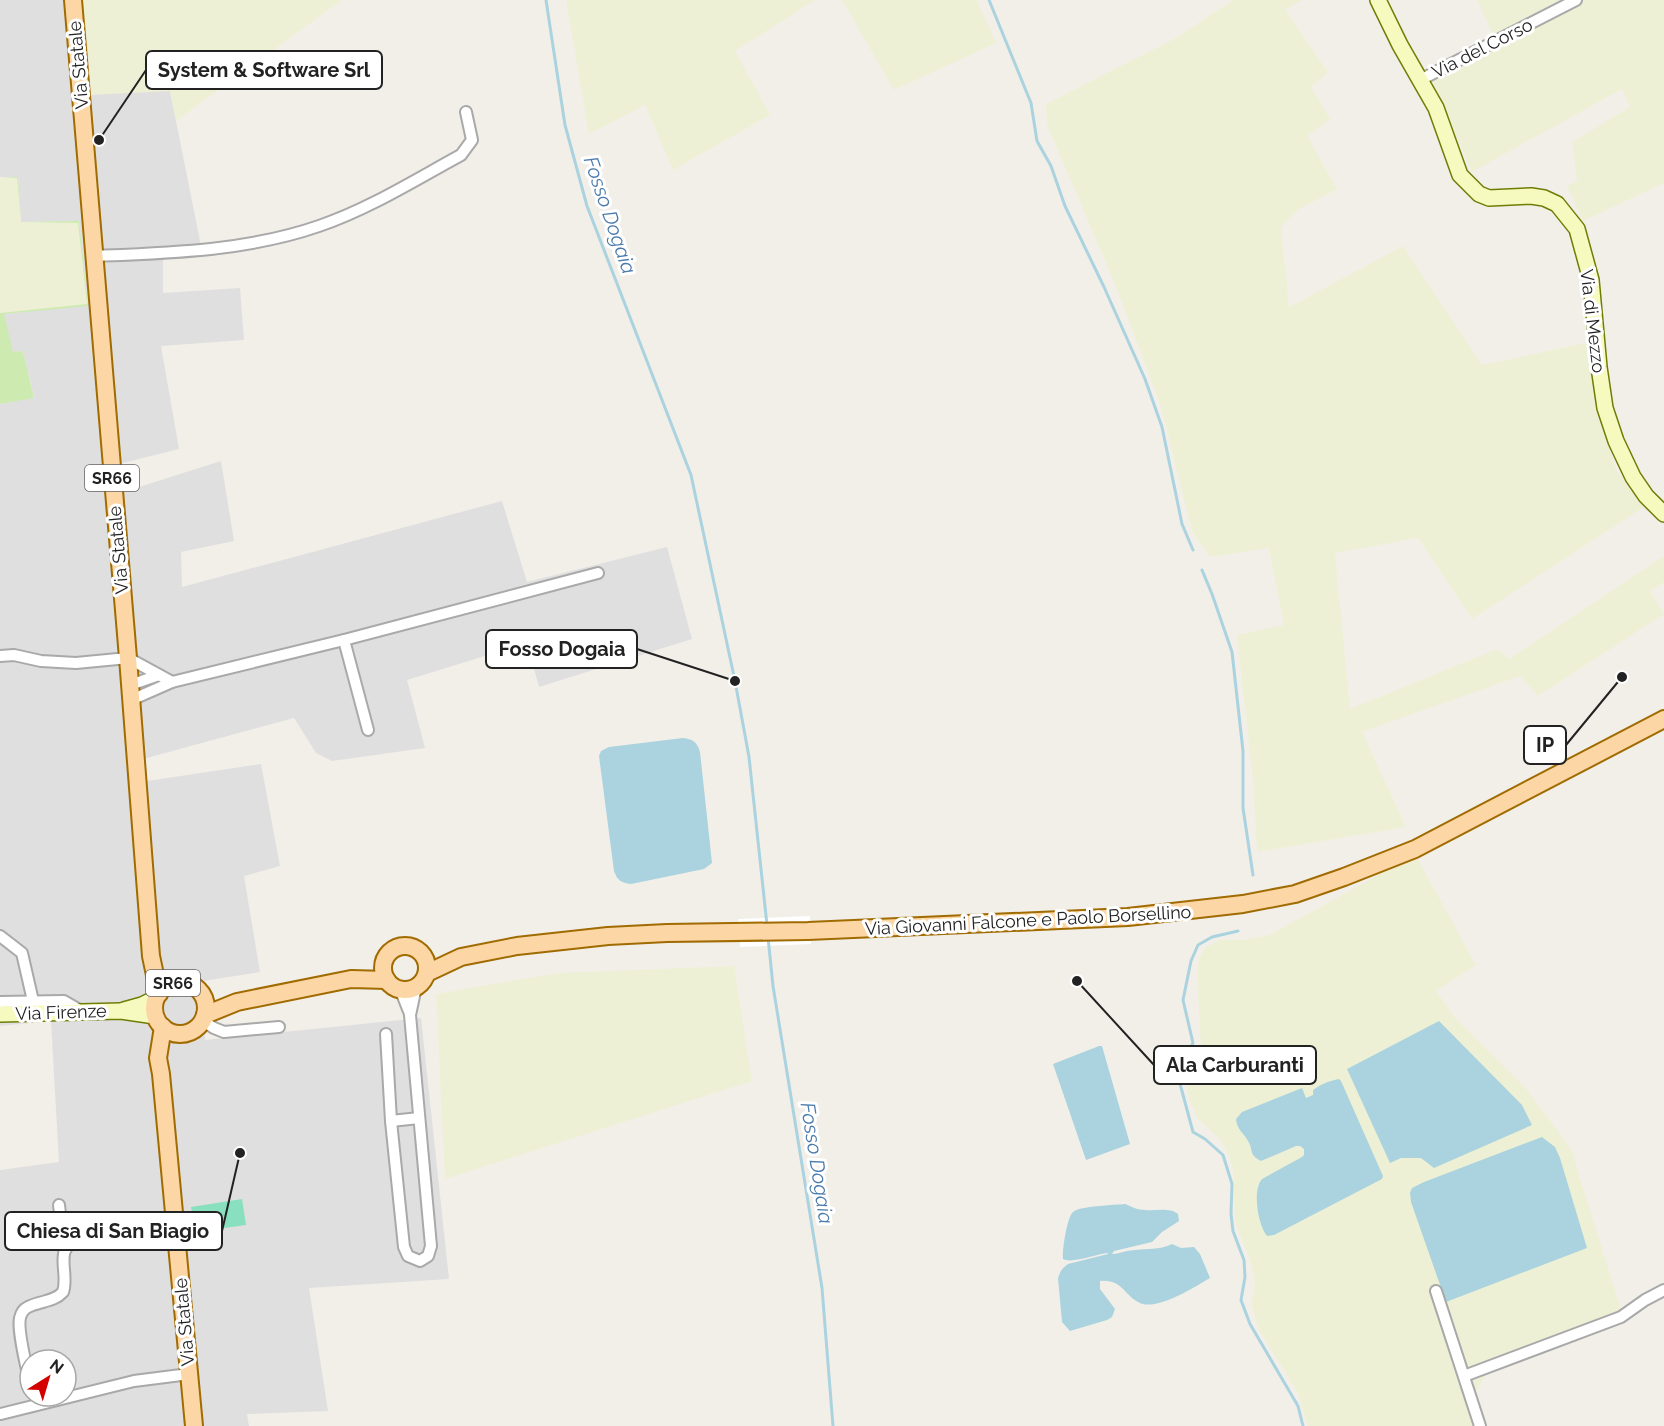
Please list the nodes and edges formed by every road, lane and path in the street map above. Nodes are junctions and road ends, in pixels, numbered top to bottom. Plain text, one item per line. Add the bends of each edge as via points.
1 (73, 0) edge
2 (1378, 0) edge
3 (1576, 0) edge
4 (1420, 80) junction
5 (466, 112) dead end
6 (94, 256) junction
7 (1664, 514) edge
8 (598, 573) dead end
9 (344, 640) junction
10 (0, 656) edge
11 (128, 658) junction
12 (159, 675) junction
13 (172, 682) junction
14 (131, 692) junction
15 (1664, 719) edge
16 (368, 730) dead end
17 (0, 936) edge
18 (421, 953) junction
19 (152, 956) junction
20 (460, 957) junction
21 (385, 960) junction
22 (427, 973) junction
23 (351, 979) junction
24 (179, 982) junction
25 (401, 985) junction
26 (157, 996) junction
27 (203, 996) junction
28 (33, 1001) junction
29 (0, 1002) edge
30 (237, 1002) junction
31 (121, 1011) junction
32 (83, 1012) junction
33 (0, 1014) edge
34 (204, 1018) junction
35 (165, 1026) junction
36 (279, 1027) dead end
37 (386, 1034) dead end
38 (419, 1118) junction
39 (391, 1121) junction
40 (58, 1204) dead end
41 (176, 1227) junction
42 (66, 1248) junction
43 (1664, 1290) edge
44 (1436, 1291) dead end
45 (25, 1348) edge
46 (189, 1374) junction
47 (1464, 1376) junction
48 (78, 1392) edge
49 (18, 1407) edge
50 (1, 1414) edge
51 (194, 1426) edge
52 (1480, 1426) edge

1 - 6 main road, Via Statale / SR66
2 - 4 street, Via di Mezzo
3 - 4 street, Via del Corso
4 - 7 street, Via di Mezzo via 1436,108 1460,175 1471,187 1489,198 1544,198 1557,204 1577,229 1591,280 1605,408 1633,477
5 - 6 street via 472,140 461,155 355,212 258,243
6 - 11 main road, Via Statale / SR66
8 - 9 street
9 - 13 street
9 - 16 street
10 - 11 street via 76,663
11 - 12 street
11 - 14 main road, Via Statale / SR66
12 - 13 street
12 - 14 street
13 - 14 street
14 - 19 main road, Via Statale / SR66
15 - 20 main road, Via Giovanni Falcone e Paolo Borsellino via 1415,849 1295,894 1231,906 1128,917 608,936
17 - 28 street via 22,953
18 - 20 main road, Via Giovanni Falcone e Paolo Borsellino
18 - 21 main road, Via Giovanni Falcone e Paolo Borsellino via 402,946 392,950
18 - 22 main road
19 - 24 main road, SR66 via 164,972
19 - 26 main road, Via Statale / SR66
20 - 22 main road, Via Giovanni Falcone e Paolo Borsellino
21 - 23 main road, Via Giovanni Falcone e Paolo Borsellino
21 - 25 main road via 383,968
22 - 25 main road, Via Giovanni Falcone e Paolo Borsellino via 423,981
23 - 25 main road, Via Giovanni Falcone e Paolo Borsellino
23 - 30 main road, Via Giovanni Falcone e Paolo Borsellino
24 - 26 main road, SR66
24 - 27 main road, SR66 via 193,986
25 - 38 street via 410,1015
26 - 31 street
26 - 35 main road, SR66 via 154,1005
27 - 30 main road, Via Giovanni Falcone e Paolo Borsellino
27 - 34 main road, SR66
28 - 29 street
28 - 32 street via 64,1001
30 - 34 main road, Via Giovanni Falcone e Paolo Borsellino
31 - 32 street, Via Firenze
31 - 35 street
32 - 33 street, Via Firenze
34 - 35 main road, SR66 via 187,1033
34 - 36 street via 224,1032
35 - 41 main road, Via Statale / SR66 via 158,1058
37 - 39 street
38 - 39 street
38 - 39 street via 431,1246 428,1256 420,1261 408,1256 404,1247
40 - 42 street
41 - 42 street via 81,1240
41 - 46 main road, Via Statale / SR66
42 - 45 street via 63,1292 21,1313
43 - 47 street via 1621,1317
44 - 47 street
46 - 48 street
46 - 51 main road, Via Statale / SR66
47 - 52 street
49 - 50 street

